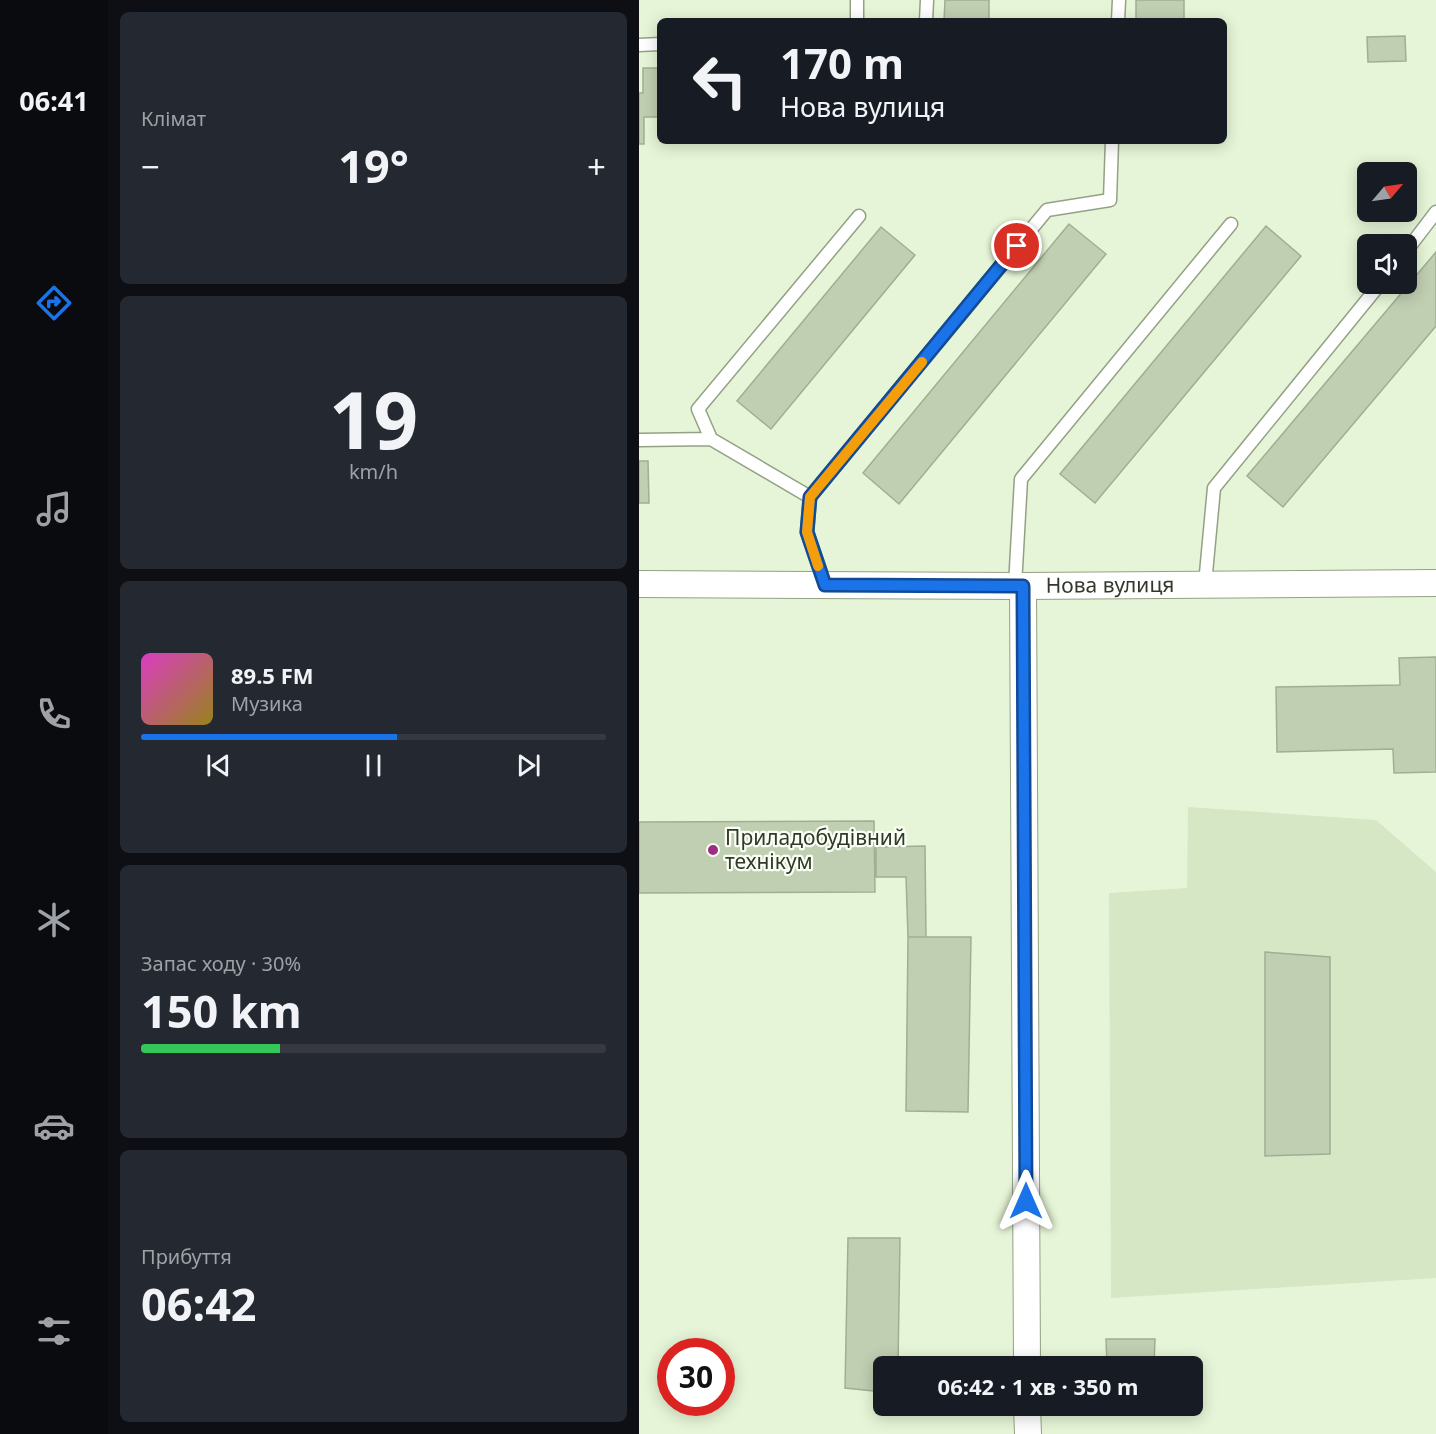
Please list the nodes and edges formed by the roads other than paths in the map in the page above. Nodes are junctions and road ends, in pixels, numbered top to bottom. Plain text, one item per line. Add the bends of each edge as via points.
1 (857, 0) edge
2 (927, 0) edge
3 (1119, 0) edge
4 (857, 18) edge
5 (926, 18) edge
6 (1117, 18) edge
7 (657, 44) edge
8 (639, 45) edge
9 (1112, 144) edge
10 (1436, 212) edge
11 (859, 216) dead end
12 (1231, 224) dead end
13 (1417, 237) edge
14 (1372, 294) edge
15 (711, 439) junction
16 (639, 440) edge
17 (810, 497) junction
18 (1436, 583) edge
19 (639, 584) edge
20 (1205, 584) junction
21 (825, 585) junction
22 (1019, 586) junction
23 (1027, 1356) edge
24 (1027, 1416) edge
25 (1027, 1434) edge

1 - 4 lane
2 - 5 lane
3 - 6 lane
7 - 8 lane
9 - 17 lane via 1110,200 1047,210
10 - 13 lane
11 - 15 lane via 698,409
12 - 22 lane via 1021,479
14 - 20 lane via 1214,488
15 - 16 lane
15 - 17 lane
17 - 21 lane via 807,532
18 - 20 street, Нова вулиця
19 - 21 street, Нова вулиця
20 - 22 street, Нова вулиця
21 - 22 street, Нова вулиця
22 - 23 street
24 - 25 street

